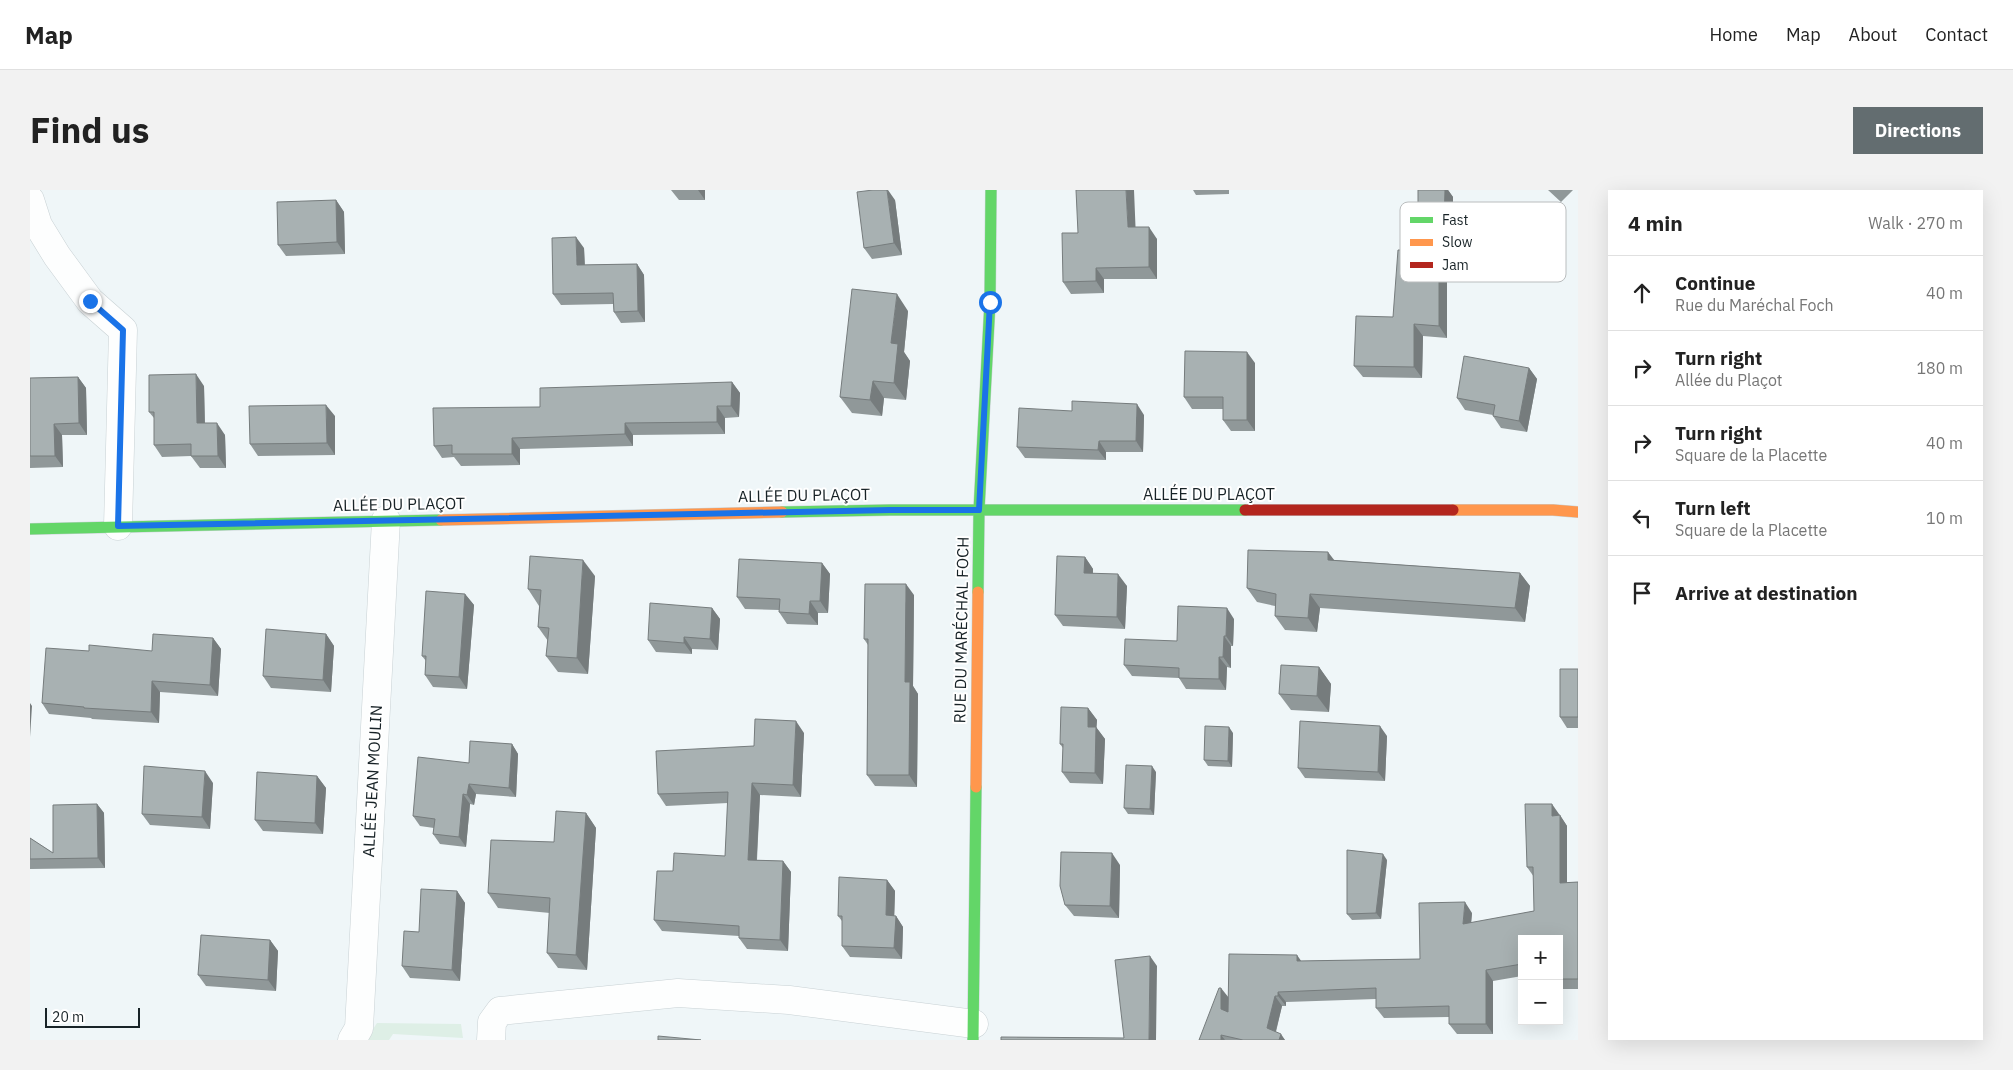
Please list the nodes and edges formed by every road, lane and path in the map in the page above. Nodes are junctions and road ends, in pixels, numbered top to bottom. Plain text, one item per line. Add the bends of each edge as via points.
1 (991, 190) edge
2 (30, 200) edge
3 (979, 510) junction
4 (1578, 512) edge
5 (386, 520) junction
6 (118, 526) junction
7 (30, 529) edge
8 (973, 1032) edge
9 (352, 1040) edge
10 (491, 1040) edge

1 - 3 street, RUE DU MARÉCHAL FOCH via 990,302
2 - 6 street via 38,225 90,301 123,330
3 - 4 street, ALLÉE DU PLAÇOT
3 - 5 street, ALLÉE DU PLAÇOT
3 - 8 street, RUE DU MARÉCHAL FOCH
5 - 6 street, ALLÉE DU PLAÇOT
5 - 9 street, ALLÉE JEAN MOULIN via 359,1028
6 - 7 street, ALLÉE DU PLAÇOT
8 - 10 street via 789,1000 678,994 500,1010 492,1022

